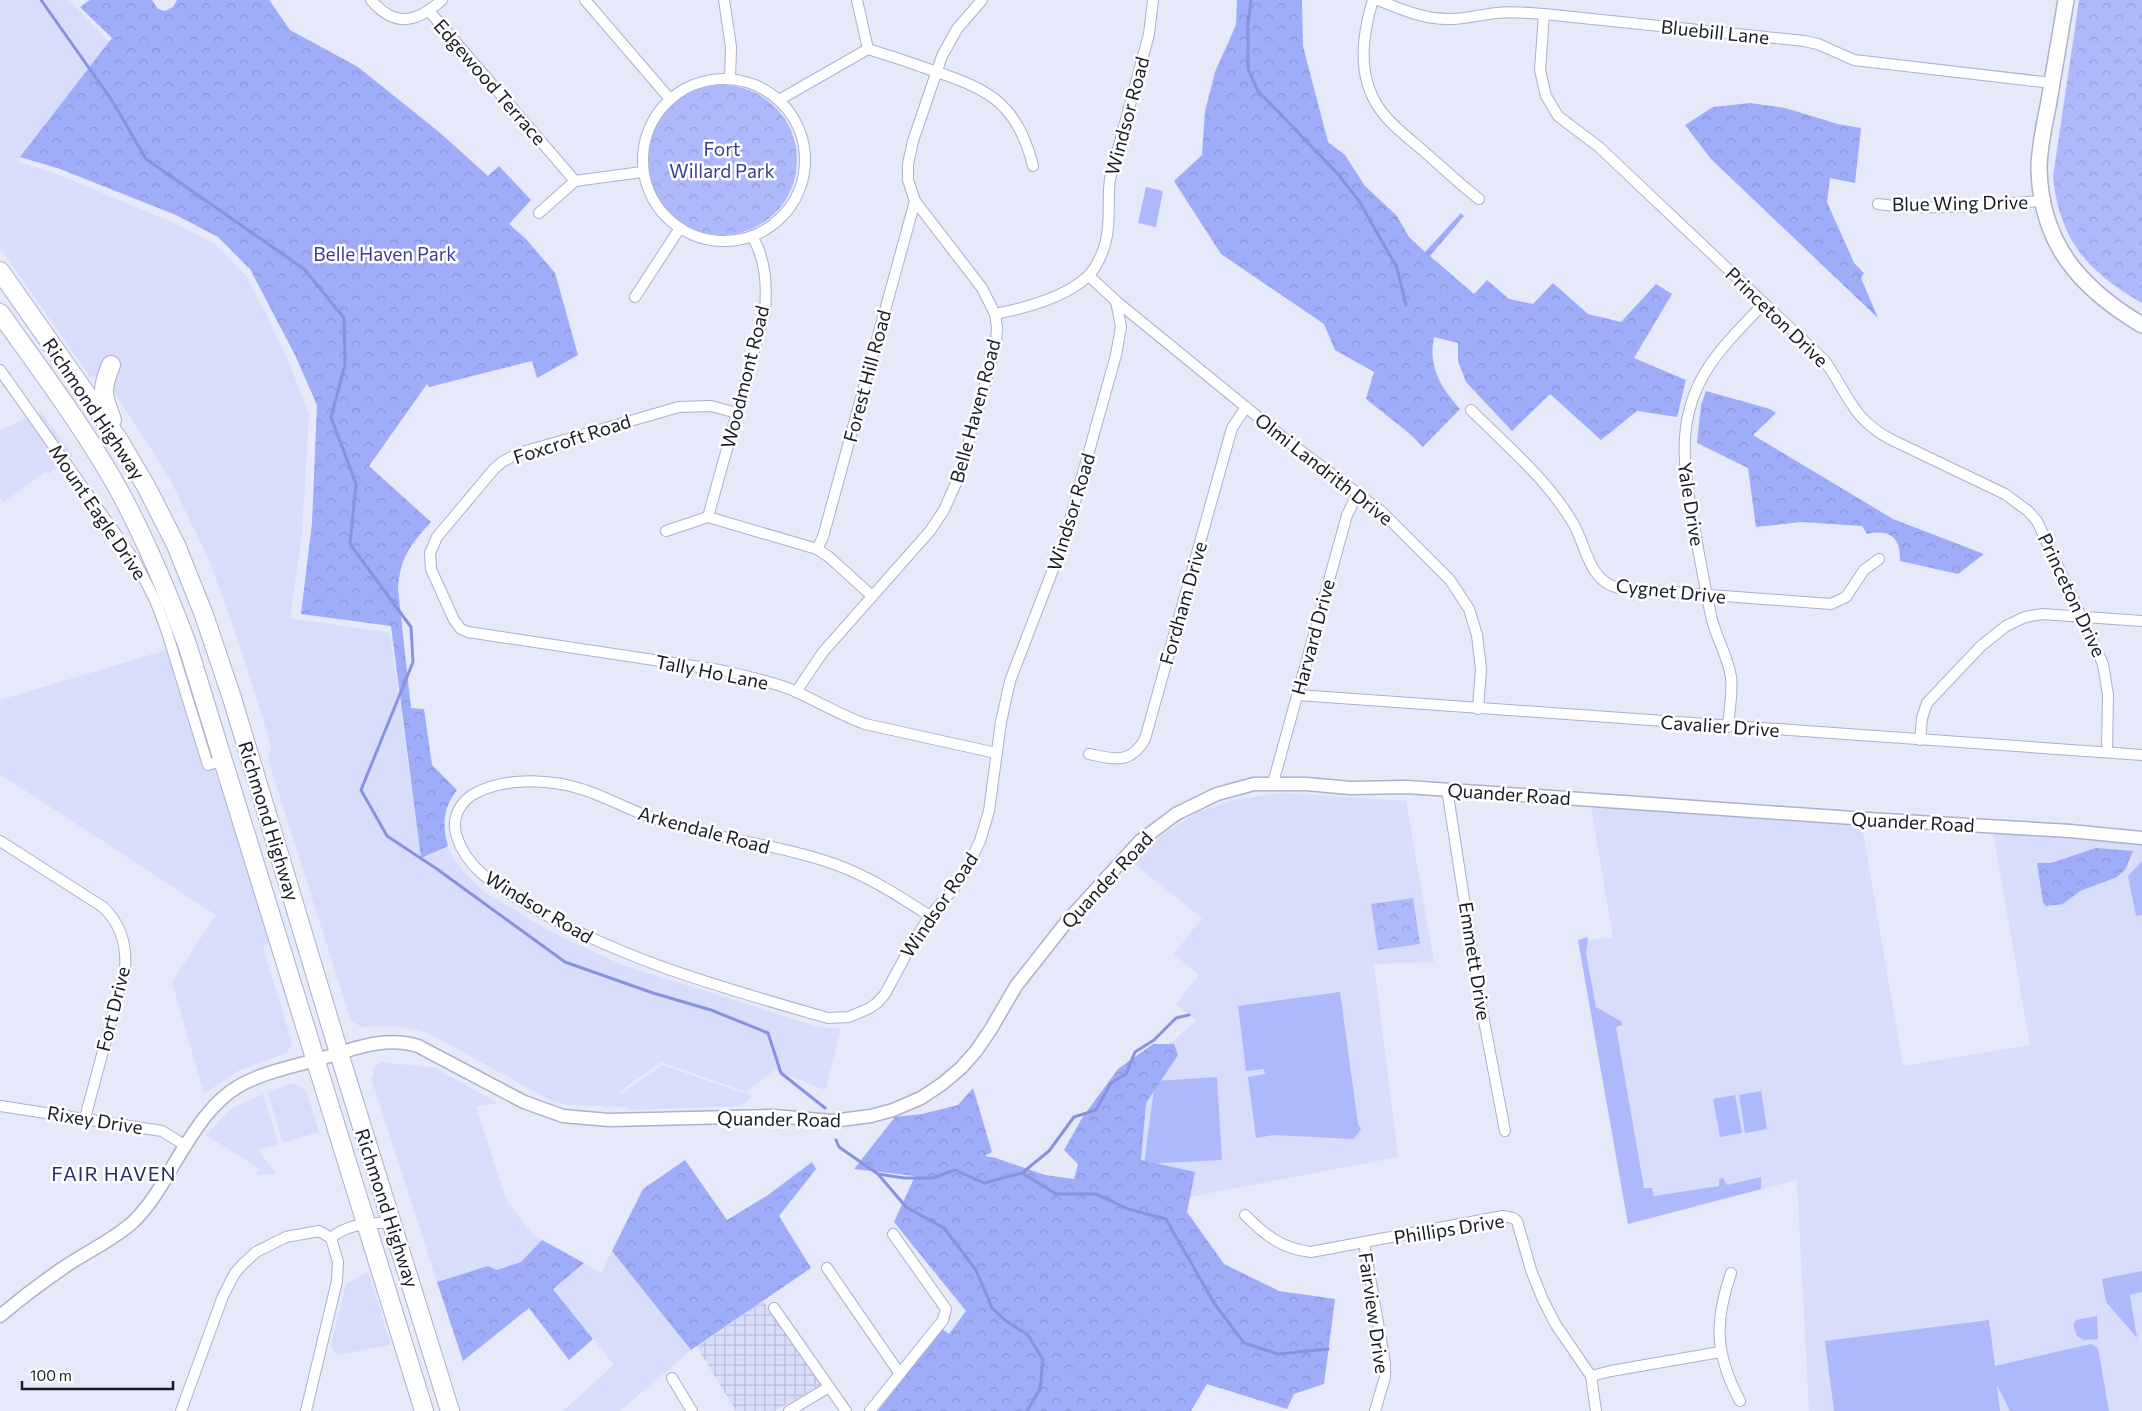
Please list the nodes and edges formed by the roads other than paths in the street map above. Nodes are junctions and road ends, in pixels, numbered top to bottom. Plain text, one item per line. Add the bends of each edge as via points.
1 (371, 0) edge
2 (442, 0) edge
3 (585, 0) edge
4 (724, 0) edge
5 (857, 0) edge
6 (982, 0) edge
7 (1153, 0) edge
8 (1373, 0) edge
9 (1378, 0) edge
10 (2066, 0) edge
11 (429, 11) junction
12 (1544, 14) junction
13 (868, 49) junction
14 (936, 72) junction
15 (730, 79) junction
16 (2052, 82) junction
17 (670, 99) junction
18 (779, 100) junction
19 (1033, 166) dead end
20 (642, 172) junction
21 (575, 181) junction
22 (1479, 199) dead end
23 (915, 201) junction
24 (2042, 201) junction
25 (1878, 204) dead end
26 (539, 213) dead end
27 (680, 228) junction
28 (752, 236) junction
29 (0, 271) edge
30 (1088, 276) junction
31 (635, 297) dead end
32 (1116, 301) junction
33 (1764, 303) junction
34 (0, 313) edge
35 (996, 314) junction
36 (2142, 325) edge
37 (111, 365) dead end
38 (0, 370) edge
39 (1246, 407) junction
40 (1471, 410) dead end
41 (737, 413) junction
42 (120, 442) junction
43 (1358, 493) junction
44 (708, 518) junction
45 (666, 531) dead end
46 (817, 549) junction
47 (1879, 559) dead end
48 (441, 591) joint
49 (1707, 595) junction
50 (872, 596) junction
51 (2083, 616) junction
52 (2142, 621) edge
53 (796, 692) junction
54 (1298, 695) junction
55 (1478, 709) junction
56 (1728, 726) junction
57 (1920, 740) junction
58 (2107, 752) junction
59 (996, 753) junction
60 (1089, 754) dead end
61 (2142, 755) edge
62 (223, 760) junction
63 (1273, 783) junction
64 (1448, 790) junction
65 (471, 796) joint
66 (2142, 838) edge
67 (0, 841) edge
68 (930, 916) junction
69 (339, 1053) junction
70 (315, 1060) junction
71 (0, 1106) edge
72 (85, 1118) junction
73 (1505, 1132) dead end
74 (186, 1146) junction
75 (1245, 1216) dead end
76 (392, 1222) junction
77 (366, 1225) junction
78 (893, 1234) dead end
79 (331, 1238) junction
80 (1364, 1243) junction
81 (827, 1268) dead end
82 (1731, 1272) dead end
83 (774, 1308) dead end
84 (0, 1316) edge
85 (1720, 1352) junction
86 (900, 1374) junction
87 (1591, 1376) junction
88 (672, 1378) dead end
89 (829, 1387) junction
90 (1740, 1401) dead end
91 (801, 1408) edge
92 (181, 1411) edge
93 (306, 1411) edge
94 (424, 1411) edge
95 (450, 1411) edge
96 (692, 1411) edge
97 (789, 1411) edge
98 (846, 1411) edge
99 (870, 1411) edge
100 (1375, 1411) edge
101 (1596, 1411) edge

1 - 11 street, Edgewood Terrace via 380,10 397,19 417,18
2 - 11 street
3 - 17 street
4 - 15 street via 731,47
5 - 13 street
6 - 14 street, Belle Haven Road via 957,29
7 - 30 street, Windsor Road via 1149,34 1110,178 1106,240
8 - 22 street via 1364,29 1363,50 1368,83 1378,107
9 - 12 street, Bluebill Lane via 1437,19 1516,12
10 - 16 main road
11 - 21 street, Edgewood Terrace
12 - 16 street, Bluebill Lane via 1804,41 1854,60
12 - 33 street, Princeton Drive via 1540,70 1546,96 1558,116 1599,147
13 - 14 street
13 - 18 street
14 - 19 street via 976,86 1002,105 1022,131
14 - 23 street, Belle Haven Road via 909,156 908,180
15 - 17 street via 692,85
15 - 18 street via 760,88
16 - 24 main road via 2039,167
17 - 20 street via 648,132
18 - 28 street via 801,136 804,156 802,182 784,214
20 - 21 street
20 - 27 street via 656,205
21 - 26 street
23 - 35 street, Belle Haven Road via 982,288
23 - 46 street, Forest Hill Road
24 - 25 street, Blue Wing Drive via 1972,207
24 - 36 main road via 2054,239 2075,272 2101,298
27 - 28 street via 697,237 716,241
27 - 31 street
28 - 41 street, Woodmont Road via 764,266 766,293 762,324
29 - 42 highway, Richmond Highway
30 - 32 street, Olmi Landrith Drive
30 - 35 street, Windsor Road via 1040,302
32 - 39 street, Olmi Landrith Drive
32 - 59 street, Windsor Road via 1121,327 1116,355 1053,575 1010,681
33 - 49 street, Yale Drive via 1711,364 1696,391 1687,421 1685,468
33 - 51 street, Princeton Drive via 1824,360 1853,409 1872,429 2005,494 2028,511 2044,532
34 - 62 highway, Richmond Highway via 93,447 156,563 187,644
35 - 50 street, Belle Haven Road via 996,342 954,490 930,531
37 - 42 highway via 103,384 103,395
38 - 62 street, Mount Eagle Drive via 136,561 166,629 208,764
39 - 43 street, Olmi Landrith Drive
39 - 60 street, Fordham Drive via 1232,428 1145,739 1135,752 1122,758
40 - 49 street, Cygnet Drive via 1555,497 1574,525 1593,570 1602,582 1618,588
41 - 44 street, Woodmont Road
41 - 48 street, Foxcroft Road via 711,406 679,407 519,453 502,462 433,543 431,569
42 - 69 highway, Richmond Highway via 176,545 204,616 232,698
43 - 54 street, Harvard Drive via 1347,515
43 - 55 street, Olmi Landrith Drive via 1416,544 1464,600 1479,649
44 - 45 street
44 - 46 street
46 - 50 street
47 - 49 street, Cygnet Drive via 1864,570 1846,597 1831,604
48 - 53 street, Tally Ho Lane via 456,624 468,632 720,670
49 - 56 street, Yale Drive via 1731,678
50 - 53 street, Belle Haven Road via 823,652
51 - 52 street
51 - 57 street via 2042,614 2015,621 1997,632 1927,703
51 - 58 street, Princeton Drive via 2100,652 2106,676
53 - 59 street, Tally Ho Lane via 865,724
54 - 55 street, Cavalier Drive
54 - 63 street, Harvard Drive
55 - 56 street, Cavalier Drive
56 - 57 street, Cavalier Drive
57 - 58 street, Cavalier Drive
58 - 61 street, Cavalier Drive
59 - 68 street, Windsor Road via 989,811 980,841 955,887
62 - 70 highway, Richmond Highway
63 - 64 street, Quander Road
63 - 69 street, Quander Road via 1254,784 1217,794 1156,827 1039,955 1004,1004 979,1047 961,1068 921,1098 893,1110 832,1121 774,1116 609,1120 563,1116 524,1102 410,1043 385,1041
64 - 66 street, Quander Road
64 - 73 street, Emmett Drive via 1478,989
65 - 68 street, Arkendale Road via 498,786 523,782 580,788 667,823 837,865 894,893
65 - 68 street, Windsor Road via 458,808 455,833 467,858 497,886 600,944 656,966 828,1018 860,1014 878,1002
67 - 72 street, Fort Drive via 103,907 116,923 125,945 125,969
69 - 70 street, Quander Road
69 - 76 highway, Richmond Highway
70 - 74 street, Quander Road via 239,1086 208,1113
70 - 77 highway, Richmond Highway
71 - 72 street, Rixey Drive
72 - 74 street, Rixey Drive via 162,1131
74 - 84 street, Quander Road via 134,1221 28,1292
75 - 80 street, Phillips Drive via 1272,1239 1300,1251
76 - 77 street
76 - 95 highway, Richmond Highway
77 - 79 street via 346,1228
77 - 94 highway, Richmond Highway
78 - 86 street via 946,1309 943,1320
79 - 92 street via 319,1231 286,1237 256,1252 235,1273 223,1296
79 - 93 street via 338,1262 337,1281
80 - 87 street, Phillips Drive via 1509,1211 1521,1230 1543,1300
80 - 100 street, Fairview Drive via 1385,1363 1385,1377
81 - 86 street
82 - 85 street via 1721,1304
83 - 89 street
85 - 87 street
85 - 90 street
86 - 99 street
87 - 101 street, Phillips Drive
88 - 96 street
89 - 91 street
89 - 98 street
91 - 97 street

